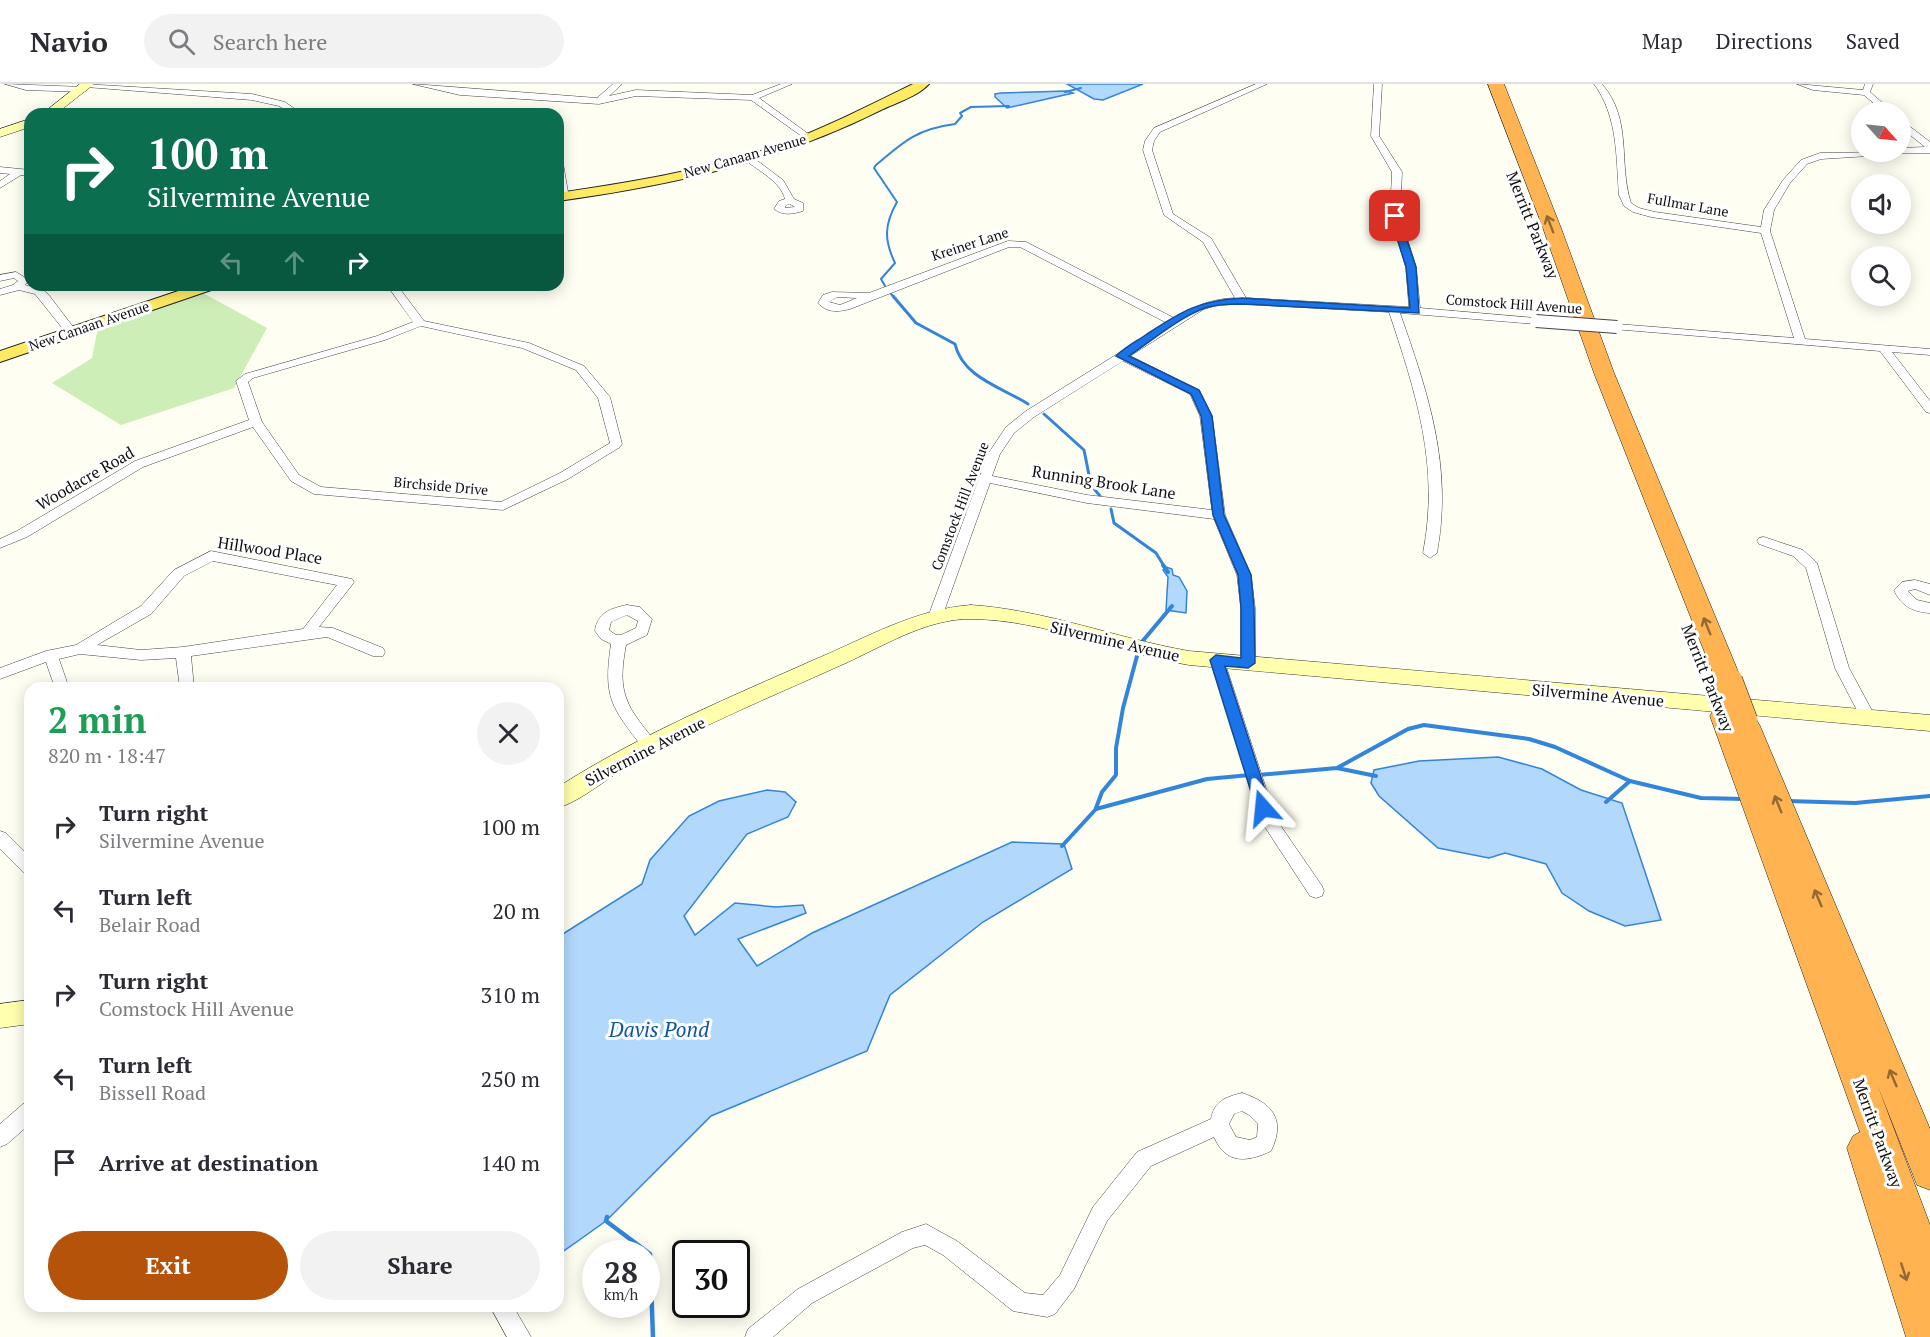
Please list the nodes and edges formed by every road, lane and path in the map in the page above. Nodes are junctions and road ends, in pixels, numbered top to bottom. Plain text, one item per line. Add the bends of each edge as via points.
1 (9, 84) edge
2 (205, 84) edge
3 (417, 84) edge
4 (788, 84) edge
5 (922, 84) edge
6 (1263, 84) edge
7 (1378, 84) edge
8 (1479, 84) edge
9 (1496, 84) edge
10 (1598, 84) edge
11 (1801, 84) edge
12 (86, 86) edge
13 (615, 86) edge
14 (1867, 88) edge
15 (194, 92) junction
16 (636, 93) junction
17 (753, 98) junction
18 (599, 101) junction
19 (1880, 102) edge
20 (56, 108) edge
21 (288, 108) edge
22 (24, 125) edge
23 (1911, 132) edge
24 (0, 133) edge
25 (810, 138) junction
26 (1930, 148) edge
27 (1911, 150) edge
28 (1851, 154) edge
29 (748, 158) junction
30 (0, 170) edge
31 (19, 172) junction
32 (24, 172) edge
33 (0, 185) edge
34 (564, 196) edge
35 (790, 201) dead end
36 (1765, 231) junction
37 (0, 278) edge
38 (18, 286) junction
39 (24, 288) edge
40 (36, 291) edge
41 (194, 291) edge
42 (396, 291) edge
43 (0, 292) edge
44 (870, 296) dead end
45 (1242, 301) junction
46 (1393, 309) junction
47 (1415, 311) junction
48 (1173, 322) junction
49 (420, 323) junction
50 (71, 332) junction
51 (1801, 342) junction
52 (1884, 349) junction
53 (1930, 352) edge
54 (1122, 356) junction
55 (0, 357) edge
56 (1928, 403) edge
57 (256, 422) junction
58 (984, 478) junction
59 (1219, 515) junction
60 (1764, 541) dead end
61 (0, 544) edge
62 (1430, 553) dead end
63 (1930, 590) edge
64 (1930, 608) edge
65 (935, 617) junction
66 (307, 633) junction
67 (619, 641) dead end
68 (80, 649) junction
69 (183, 652) junction
70 (378, 652) dead end
71 (51, 655) junction
72 (1216, 660) junction
73 (1248, 663) junction
74 (0, 674) edge
75 (1719, 680) junction
76 (60, 682) edge
77 (186, 682) edge
78 (1868, 718) junction
79 (1930, 723) edge
80 (649, 745) junction
81 (564, 795) edge
82 (0, 838) edge
83 (1783, 841) junction
84 (24, 862) edge
85 (1316, 891) dead end
86 (1820, 973) junction
87 (24, 1013) edge
88 (0, 1016) edge
89 (1906, 1109) junction
90 (24, 1117) edge
91 (1219, 1127) dead end
92 (0, 1137) edge
93 (1930, 1160) edge
94 (1930, 1172) edge
95 (1930, 1275) edge
96 (504, 1312) edge
97 (520, 1337) edge
98 (756, 1337) edge
99 (1925, 1337) edge

1 - 12 street
2 - 15 street
3 - 18 street via 460,92
4 - 17 street
5 - 25 main road, New Canaan Avenue
6 - 45 street via 1157,130 1148,146 1169,215 1207,240
7 - 47 street via 1375,136 1397,172 1395,216 1411,267
8 - 75 highway, Merritt Parkway via 1524,208 1570,315 1651,537
75 -> 9 highway, Merritt Parkway
10 - 36 street, Fullmar Lane via 1608,95 1616,120 1627,204 1654,215
11 - 14 street
12 - 15 street
12 - 20 street
13 - 16 street
13 - 18 street
14 - 19 street
15 - 21 street via 268,99
16 - 17 street
16 - 18 street
17 - 25 street
22 - 24 street
23 - 26 street
25 - 29 main road, New Canaan Avenue
26 - 27 street
28 - 36 street via 1804,162 1769,210
29 - 34 main road, New Canaan Avenue via 650,182
29 - 35 street via 782,184
30 - 31 street
31 - 32 street
31 - 33 street
36 - 51 street
37 - 38 street via 21,276 24,281
38 - 39 street
38 - 43 street
40 - 50 street via 44,296
41 - 50 main road, New Canaan Avenue
42 - 49 street
44 - 48 street, Kreiner Lane via 1008,244 1026,244
45 - 46 street, Comstock Hill Avenue
45 - 48 street, Comstock Hill Avenue via 1200,307
46 - 47 street, Comstock Hill Avenue
46 - 62 street via 1428,420 1435,532
47 - 51 street, Comstock Hill Avenue, bridge
48 - 54 street, Comstock Hill Avenue
49 - 57 street, Birchside Drive via 363,344 249,376 242,381
49 - 57 street, Birchside Drive via 525,345 580,368 604,397 616,444 564,477 503,506 318,491 295,478
50 - 55 main road, New Canaan Avenue
51 - 52 street, Comstock Hill Avenue
52 - 53 street, Comstock Hill Avenue
52 - 56 street
54 - 58 street, Comstock Hill Avenue via 1015,425 998,447
54 - 59 street via 1195,392 1206,416
57 - 61 street, Woodacre Road via 139,464
58 - 59 street, Running Brook Lane via 1087,499
58 - 65 street, Comstock Hill Avenue
59 - 73 street via 1244,575
60 - 78 street via 1798,553 1812,566 1842,668
63 - 64 street via 1914,584 1901,590 1912,603
65 - 72 street, Silvermine Avenue via 959,612 993,613 1158,654
65 - 80 street, Silvermine Avenue
66 - 68 street, Hillwood Place via 347,582 211,556 178,573 146,610
66 - 69 street, Hillwood Place
66 - 70 street, Hillwood Place via 328,632
67 - 80 street via 614,679 618,695 623,710
68 - 69 street, Hillwood Place via 141,656
68 - 71 street, Hillwood Place
69 - 77 street
71 - 74 street, Hillwood Place
71 - 76 street
72 - 73 street, Silvermine Avenue
72 - 85 street via 1263,808 1275,833
73 - 78 street, Silvermine Avenue
75 - 83 highway, Merritt Parkway, bridge
78 - 79 street, Silvermine Avenue
80 - 81 street, Silvermine Avenue
82 - 84 street
83 - 86 highway, Merritt Parkway
89 -> 83 highway, Merritt Parkway
86 - 95 highway, Merritt Parkway
86 -> 99 highway via 1843,1074
87 - 88 street
89 - 93 highway
89 - 94 highway, Merritt Parkway
90 - 92 street
91 - 98 street via 1144,1159 1100,1214 1067,1282 1047,1306 1021,1303 926,1234 909,1239 805,1296
96 - 97 street

